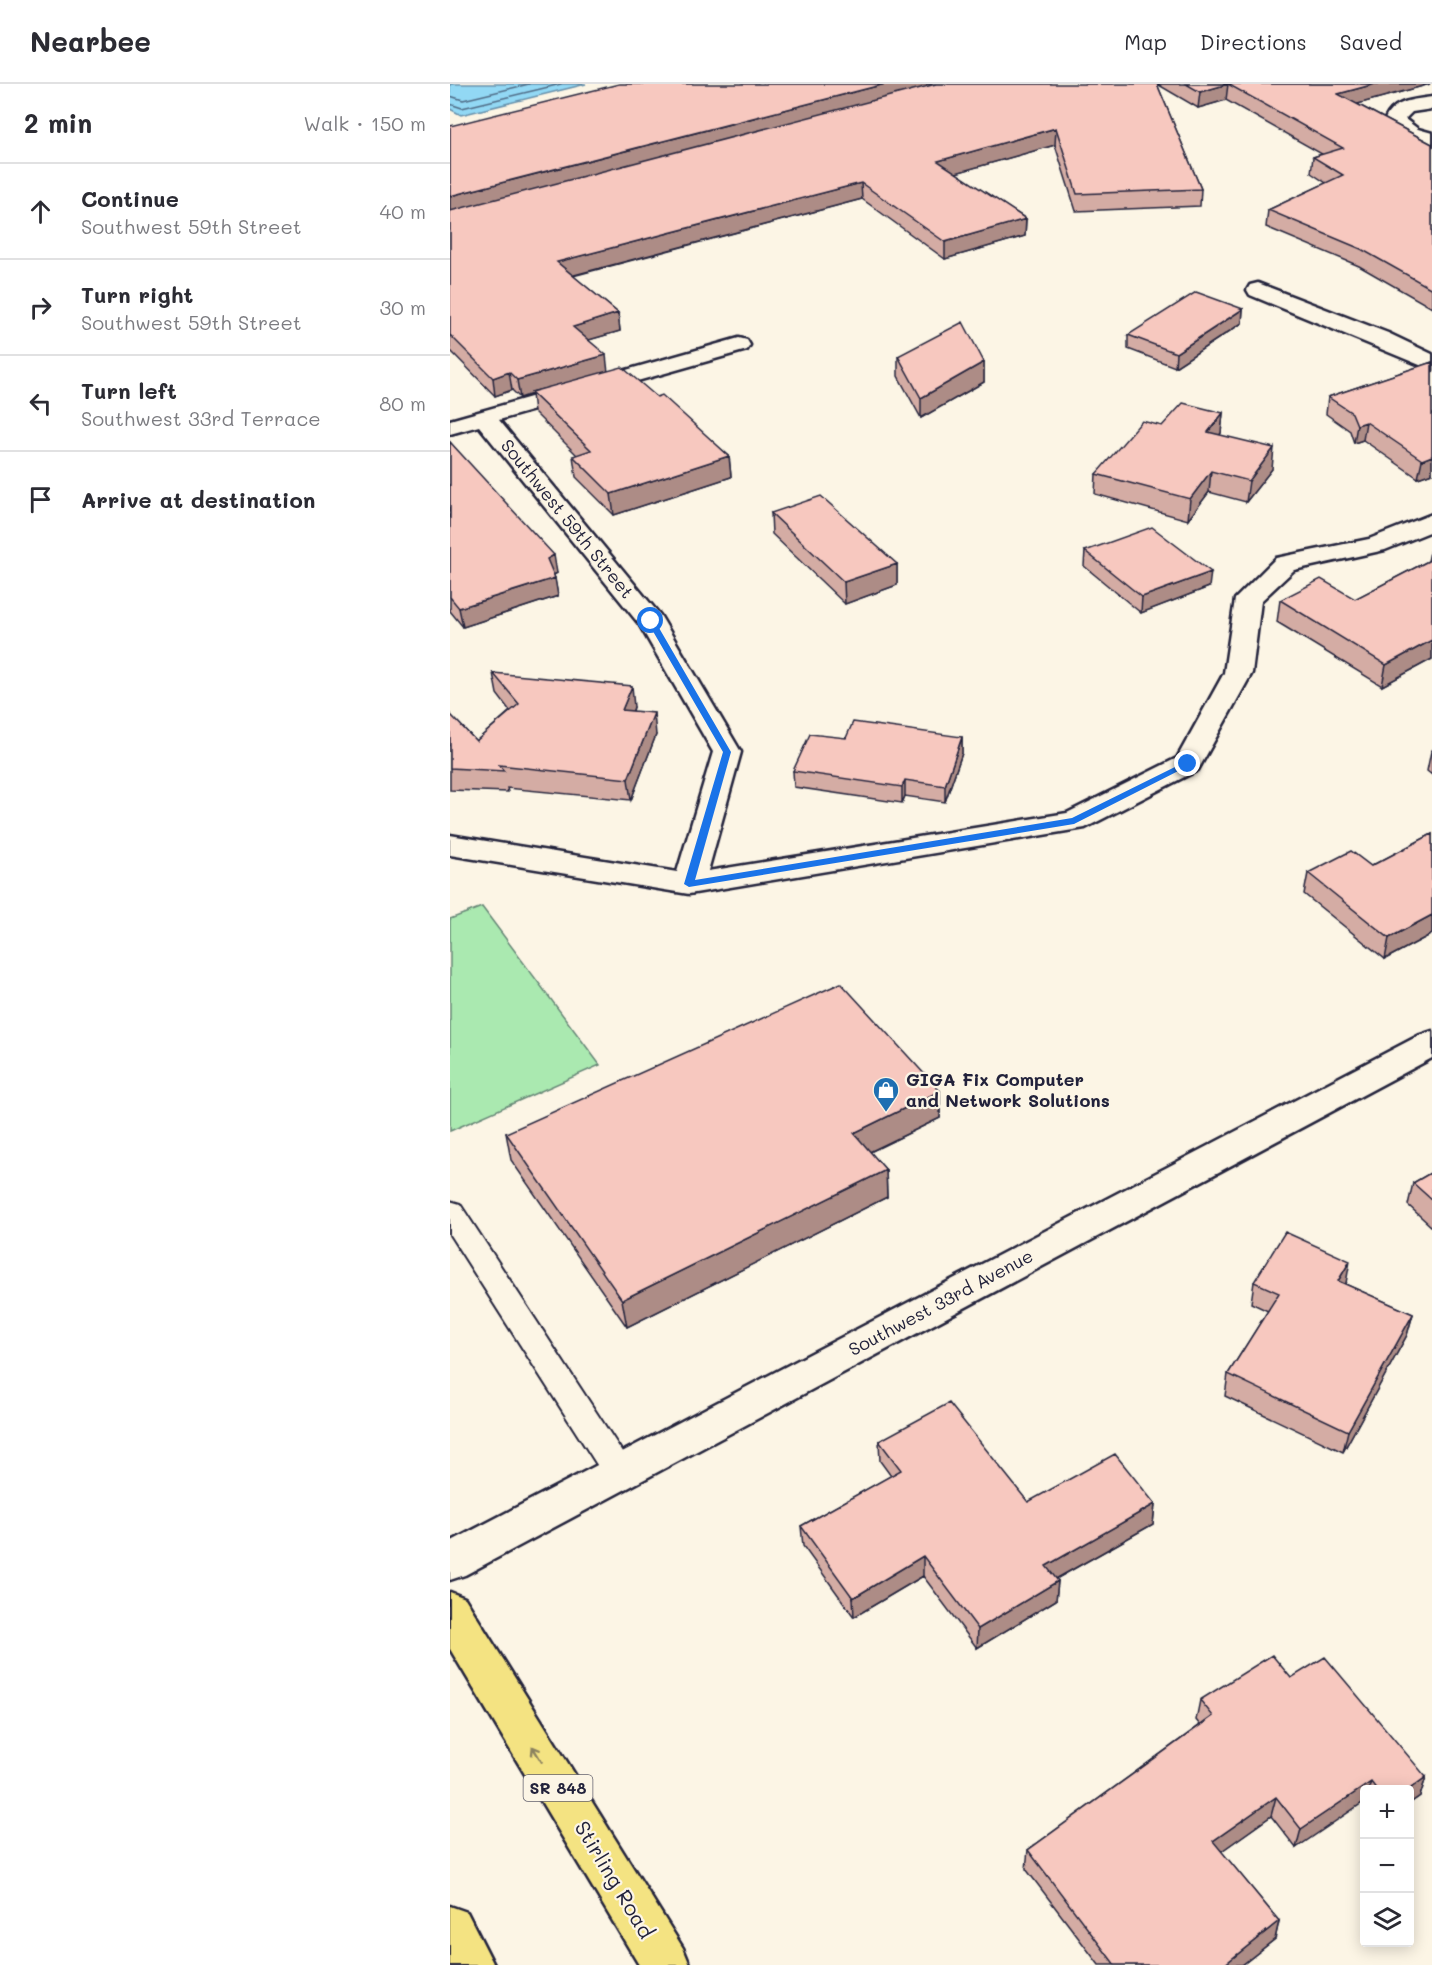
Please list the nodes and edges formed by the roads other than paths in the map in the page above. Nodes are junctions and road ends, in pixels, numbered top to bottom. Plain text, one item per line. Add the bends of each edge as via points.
1 (1432, 103) edge
2 (1432, 139) edge
3 (1258, 290) dead end
4 (739, 345) dead end
5 (1432, 363) edge
6 (483, 416) junction
7 (450, 427) edge
8 (1432, 522) edge
9 (450, 845) edge
10 (689, 884) junction
11 (1432, 1043) edge
12 (450, 1212) edge
13 (620, 1473) junction
14 (450, 1562) edge
15 (450, 1611) edge
16 (450, 1929) edge
17 (470, 1965) edge
18 (666, 1965) edge

1 - 2 street via 1407,106 1395,119 1411,134
3 - 5 street
4 - 6 street
6 - 7 street
6 - 10 street, Southwest 59th Street via 651,621 727,752
8 - 10 street via 1376,544 1285,564 1248,598 1238,673 1188,764 1074,821
9 - 10 street
11 - 13 street, Southwest 33rd Avenue
12 - 13 lane
13 - 14 street, Southwest 33rd Avenue
18 -> 15 main road, Stirling Road / SR 848
16 - 17 main road

